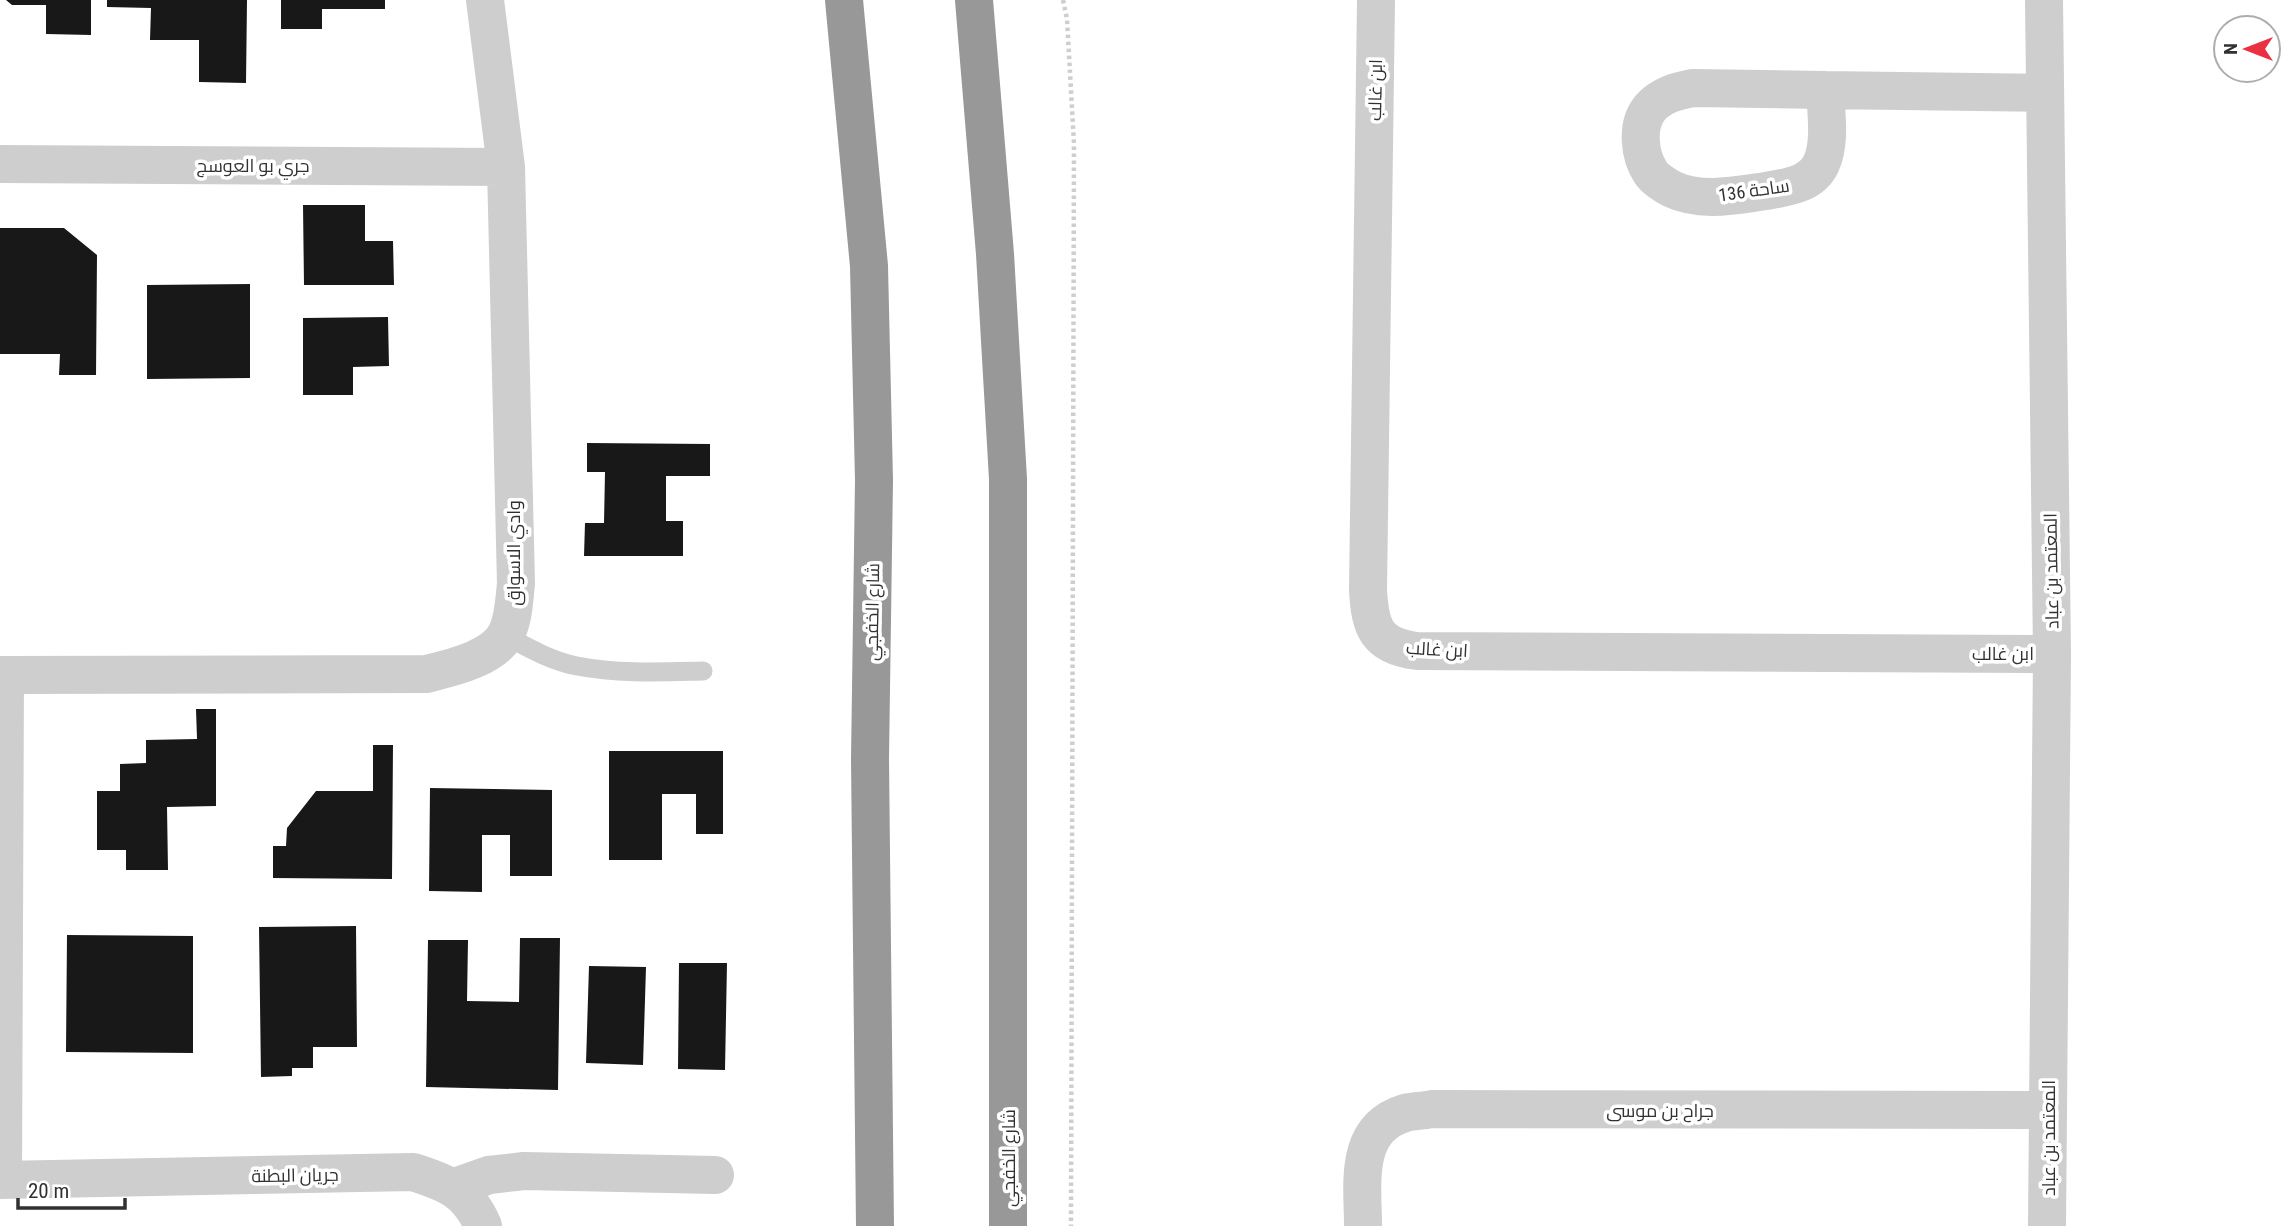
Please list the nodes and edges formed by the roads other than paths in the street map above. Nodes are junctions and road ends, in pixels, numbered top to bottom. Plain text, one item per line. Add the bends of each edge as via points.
1 (485, 0) edge
2 (844, 0) edge
3 (974, 0) edge
4 (1376, 0) edge
5 (2044, 0) edge
6 (1825, 90) junction
7 (2045, 93) junction
8 (0, 164) edge
9 (506, 167) junction
10 (506, 636) junction
11 (2052, 654) junction
12 (703, 671) dead end
13 (3, 675) edge
14 (2048, 1110) junction
15 (715, 1175) dead end
16 (1, 1180) edge
17 (455, 1187) junction
18 (482, 1226) edge
19 (875, 1226) edge
20 (1008, 1226) edge
21 (1363, 1226) edge
22 (2047, 1226) edge

1 - 9 street, وادي الاسواق
2 - 19 highway, شارع الخفجي via 870,279
3 - 20 highway, شارع الخفجي via 1008,479
4 - 11 street, ابن غالب via 1368,590 1372,622 1387,643 1417,650
5 - 7 street, المعتمد بن عباد
6 - 6 street, ساحة 136 via 1693,88 1670,93 1650,108 1640,131 1651,175 1673,190 1695,195 1723,197 1794,186 1812,177 1822,163
6 - 7 street, ساحة 136
7 - 11 street, المعتمد بن عباد
8 - 9 street, جري بو العوسج
9 - 10 street, وادي الاسواق via 516,584
10 - 12 lane via 539,654 576,666
10 - 13 street via 466,664 426,674
11 - 14 street, المعتمد بن عباد
13 - 16 street
14 - 21 street, جراح بن موسى via 1432,1109 1404,1114 1384,1124 1367,1145
14 - 22 street, المعتمد بن عباد
15 - 17 street via 524,1171 489,1175
16 - 17 street, جريان البطنة via 413,1172
17 - 18 street, جريان البطنة via 476,1209

